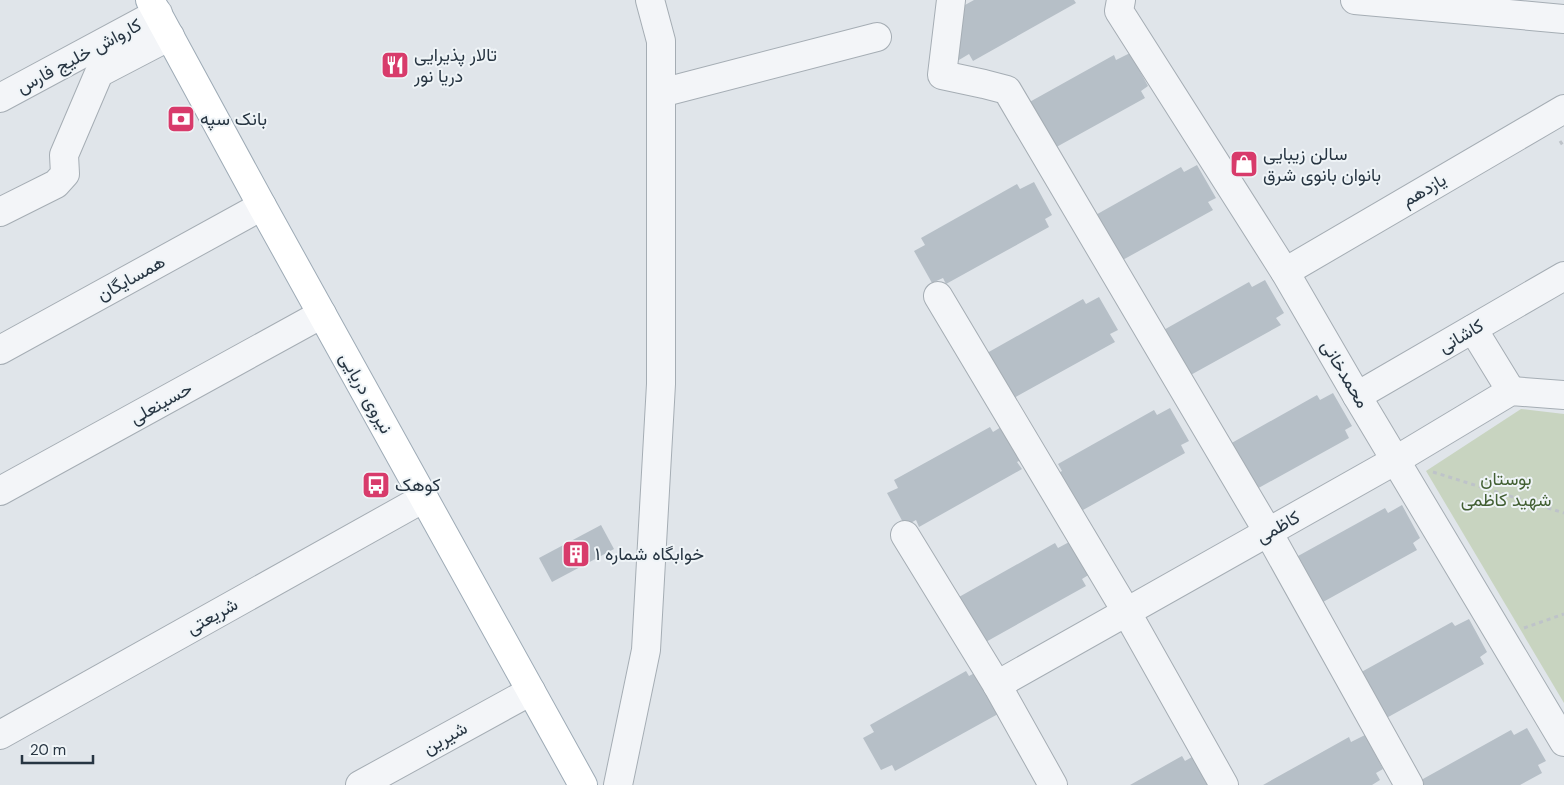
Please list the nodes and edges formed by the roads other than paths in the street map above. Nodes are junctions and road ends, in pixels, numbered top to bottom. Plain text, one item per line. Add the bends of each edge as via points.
1 (650, 0) edge
2 (951, 0) edge
3 (1355, 0) edge
4 (1120, 5) edge
5 (159, 16) edge
6 (1564, 18) edge
7 (877, 37) dead end
8 (661, 93) junction
9 (0, 98) edge
10 (1564, 108) edge
11 (262, 206) junction
12 (0, 212) edge
13 (1285, 272) junction
14 (1564, 276) edge
15 (938, 296) dead end
16 (322, 314) junction
17 (1473, 329) junction
18 (0, 350) edge
19 (1511, 391) junction
20 (1357, 396) junction
21 (1564, 396) edge
22 (1396, 460) junction
23 (0, 491) edge
24 (424, 498) junction
25 (1268, 532) junction
26 (904, 535) dead end
27 (1126, 611) junction
28 (997, 685) junction
29 (531, 691) junction
30 (0, 735) edge
31 (1564, 742) edge
32 (360, 785) edge
33 (583, 785) edge
34 (618, 785) edge
35 (1053, 785) edge
36 (1224, 785) edge
37 (1409, 785) edge

1 - 8 street via 661,40
2 - 25 street via 942,75 1007,90
3 - 6 street
4 - 13 street, محمدخانی
5 - 9 street, کارواش خلیج فارس
5 - 11 main road, نیروی دریایی
5 - 12 street via 99,73 64,156 65,174 56,184
7 - 8 street
8 - 34 street via 661,384 646,650
10 - 13 street, یازدهم
11 - 16 main road, نیروی دریایی
11 - 18 street, همسایگان
13 - 20 street, محمدخانی
14 - 17 street, کاشانی
15 - 27 street
16 - 23 street, حسینعلی
16 - 24 main road, نیروی دریایی
17 - 19 street
17 - 20 street, کاشانی
19 - 21 street
19 - 22 street, کاظمی
20 - 22 street, محمدخانی
22 - 25 street, کاظمی
22 - 31 street, محمدخانی
24 - 29 main road, نیروی دریایی
24 - 30 street, شریعتی
25 - 27 street, کاظمی
25 - 37 street
26 - 28 street
27 - 28 street, کاظمی
27 - 36 street
28 - 35 street
29 - 32 street, شیرین
29 - 33 main road, نیروی دریایی

